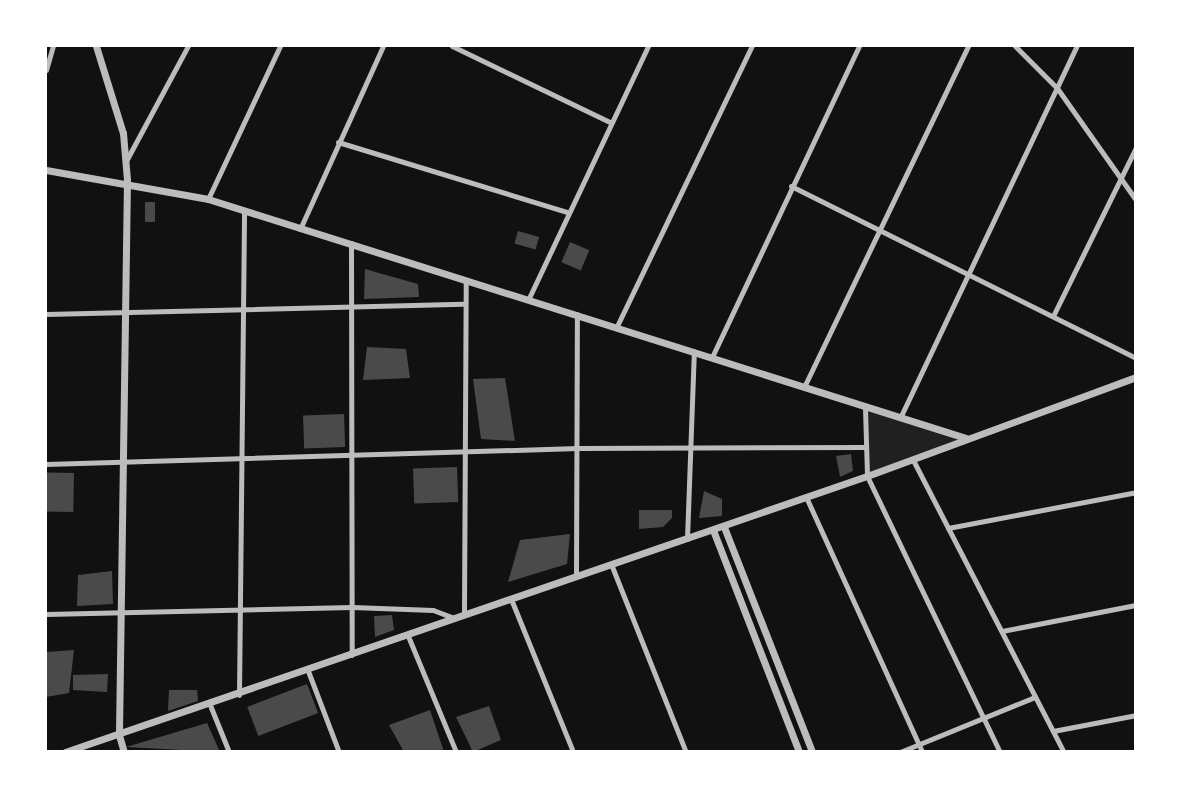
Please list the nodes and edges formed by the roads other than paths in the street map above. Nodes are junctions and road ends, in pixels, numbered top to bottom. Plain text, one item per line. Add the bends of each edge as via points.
1 (52, 46) edge
2 (96, 46) edge
3 (188, 46) edge
4 (280, 46) edge
5 (383, 46) edge
6 (452, 46) edge
7 (648, 46) edge
8 (752, 46) edge
9 (859, 46) edge
10 (968, 46) edge
11 (1015, 46) edge
12 (1077, 46) edge
13 (46, 70) edge
14 (1057, 88) junction
15 (610, 122) junction
16 (338, 142) junction
17 (1136, 147) edge
18 (126, 160) junction
19 (46, 170) edge
20 (127, 180) junction
21 (1119, 181) junction
22 (791, 186) junction
23 (208, 199) junction
24 (1136, 200) edge
25 (244, 212) junction
26 (567, 212) junction
27 (300, 229) junction
28 (879, 229) junction
29 (351, 243) junction
30 (968, 274) junction
31 (466, 281) junction
32 (528, 300) junction
33 (463, 303) junction
34 (352, 305) junction
35 (243, 310) junction
36 (125, 312) junction
37 (1054, 313) junction
38 (46, 314) edge
39 (577, 314) junction
40 (617, 326) junction
41 (694, 351) junction
42 (712, 357) junction
43 (1136, 358) edge
44 (1136, 377) edge
45 (804, 387) junction
46 (865, 408) junction
47 (900, 418) junction
48 (967, 438) junction
49 (690, 447) junction
50 (866, 447) junction
51 (578, 448) junction
52 (467, 453) junction
53 (354, 456) junction
54 (244, 459) junction
55 (913, 460) junction
56 (124, 463) junction
57 (46, 464) edge
58 (867, 477) junction
59 (1136, 492) edge
60 (805, 496) junction
61 (724, 527) junction
62 (948, 528) junction
63 (713, 530) junction
64 (688, 539) junction
65 (611, 564) junction
66 (576, 575) junction
67 (511, 599) junction
68 (1136, 605) edge
69 (352, 607) junction
70 (240, 609) junction
71 (121, 611) junction
72 (464, 613) junction
73 (46, 614) edge
74 (454, 618) junction
75 (1002, 631) junction
76 (408, 636) junction
77 (352, 655) junction
78 (308, 671) junction
79 (239, 695) junction
80 (1035, 697) junction
81 (211, 705) junction
82 (1136, 715) edge
83 (985, 718) junction
84 (1053, 731) junction
85 (119, 735) junction
86 (919, 744) junction
87 (65, 751) edge
88 (124, 751) edge
89 (229, 751) edge
90 (340, 751) edge
91 (456, 751) edge
92 (573, 751) edge
93 (686, 751) edge
94 (799, 751) edge
95 (812, 751) edge
96 (900, 751) edge
97 (922, 751) edge
98 (1000, 751) edge
99 (1064, 751) edge

1 - 13 street
2 - 18 street
3 - 18 street
4 - 23 street
5 - 16 street
6 - 15 street
7 - 15 street
8 - 40 street
9 - 22 street
10 - 28 street
11 - 14 street
12 - 14 street
14 - 21 street
14 - 30 street
15 - 26 street
16 - 26 street
16 - 27 street
17 - 21 street
18 - 20 street
19 - 20 street
20 - 23 street
20 - 36 street
21 - 24 street
21 - 37 street
22 - 28 street
22 - 42 street
23 - 25 street
25 - 27 street
25 - 35 street
26 - 32 street
27 - 29 street
28 - 30 street
28 - 45 street
29 - 31 street
29 - 34 street
30 - 37 street
30 - 47 street
31 - 32 street
31 - 33 street
32 - 39 street
33 - 34 street
33 - 52 street
34 - 35 street
34 - 53 street
35 - 36 street
35 - 54 street
36 - 38 street
36 - 56 street
37 - 43 street
39 - 40 street
39 - 51 street
40 - 41 street
41 - 42 street
41 - 49 street
42 - 45 street
44 - 48 street
45 - 46 street
46 - 47 street
46 - 50 street
47 - 48 street
48 - 55 street
49 - 50 street
49 - 51 street
49 - 64 street
50 - 58 street
51 - 52 street
51 - 66 street
52 - 53 street
52 - 72 street
53 - 54 street
53 - 69 street
54 - 56 street
54 - 70 street
55 - 58 street
55 - 62 street
56 - 57 street
56 - 71 street
58 - 60 street
58 - 83 street
59 - 62 street
60 - 61 street
60 - 86 street
61 - 63 street
61 - 95 street
62 - 75 street
63 - 64 street
63 - 94 street
64 - 65 street
65 - 66 street
65 - 93 street
66 - 67 street
67 - 72 street
67 - 92 street
68 - 75 street
69 - 70 street
69 - 74 street via 433,610
69 - 77 street
70 - 71 street
70 - 79 street
71 - 73 street
71 - 85 street
72 - 74 street
74 - 76 street
75 - 80 street
76 - 77 street
76 - 91 street
77 - 78 street
78 - 79 street
78 - 90 street
79 - 81 street
80 - 83 street
80 - 84 street
81 - 85 street
81 - 89 street
82 - 84 street
83 - 86 street
83 - 98 street
84 - 99 street
85 - 87 street
85 - 88 street
86 - 96 street
86 - 97 street

